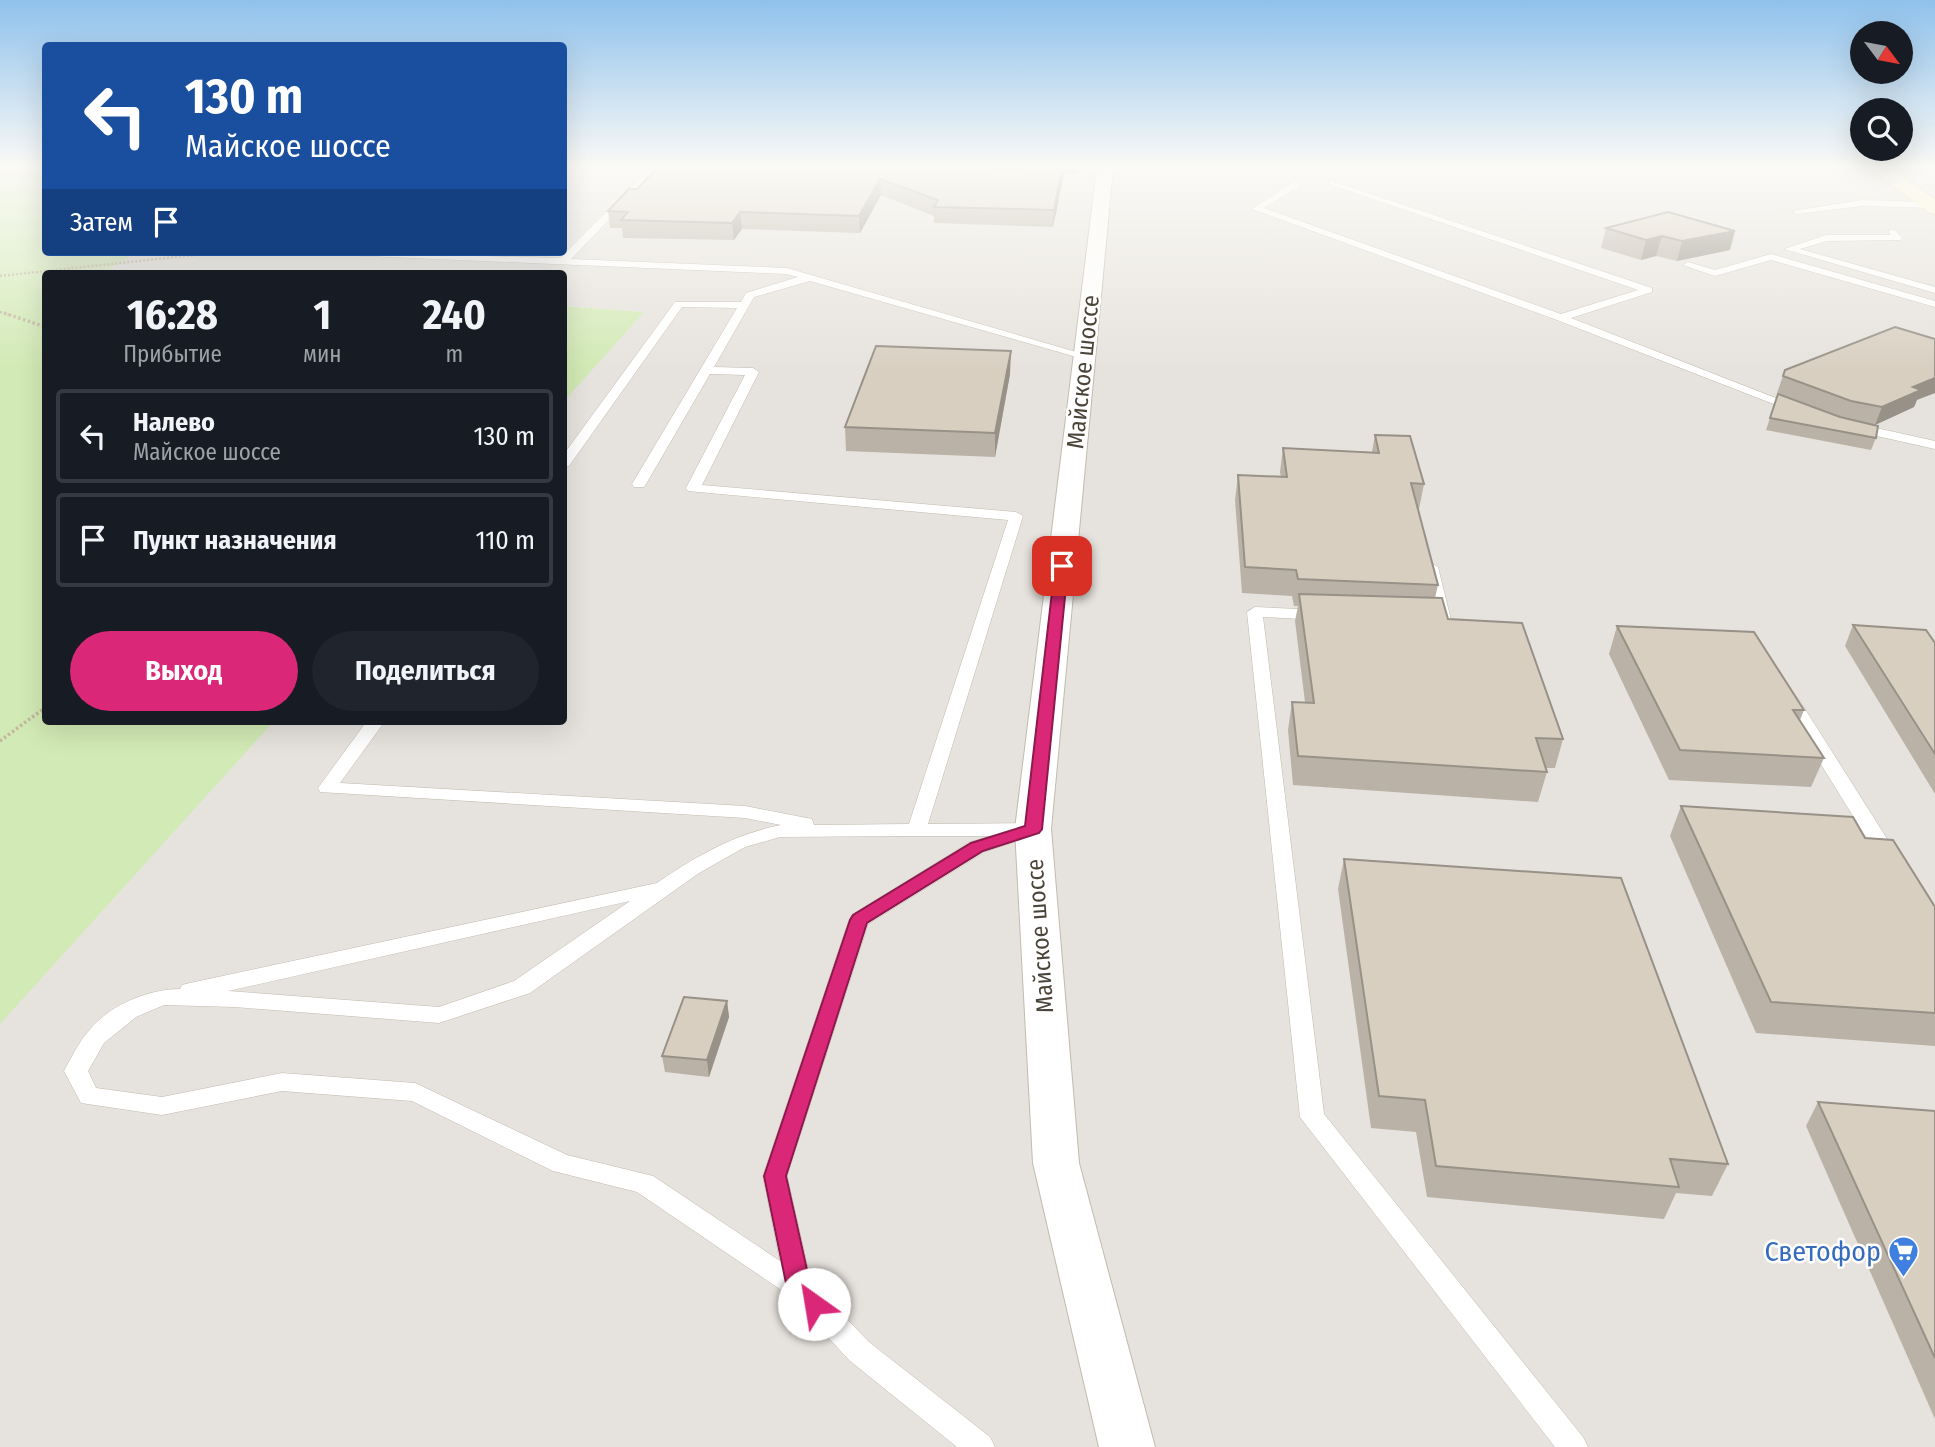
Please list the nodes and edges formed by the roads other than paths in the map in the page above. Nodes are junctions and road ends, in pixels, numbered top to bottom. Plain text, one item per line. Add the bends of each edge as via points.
1 (588, 236) edge
2 (1097, 236) edge
3 (1331, 236) edge
4 (1489, 236) edge
5 (1895, 236) edge
6 (441, 256) edge
7 (563, 261) junction
8 (1688, 265) edge
9 (811, 277) junction
10 (1935, 290) edge
11 (1935, 304) edge
12 (744, 305) junction
13 (1561, 318) junction
14 (1084, 356) junction
15 (706, 370) junction
16 (1814, 414) edge
17 (1840, 424) edge
18 (1935, 445) edge
19 (567, 459) edge
20 (639, 484) dead end
21 (1426, 544) edge
22 (1336, 615) edge
23 (1417, 619) edge
24 (1777, 679) edge
25 (373, 725) edge
26 (1033, 829) junction
27 (916, 831) junction
28 (852, 832) junction
29 (1899, 875) edge
30 (661, 888) junction
31 (162, 997) junction
32 (799, 1288) junction
33 (980, 1447) edge
34 (1127, 1447) edge
35 (1573, 1447) edge

1 - 7 lane
2 - 14 street, Майское шоссе
3 - 13 lane
4 - 13 lane via 1648,290
5 - 10 lane via 1826,238 1789,248
6 - 7 lane
7 - 9 lane via 787,271
8 - 11 lane via 1715,273 1770,257
9 - 12 lane via 750,295
9 - 14 lane
12 - 15 lane
12 - 19 lane via 679,304
13 - 16 lane
14 - 26 street, Майское шоссе
15 - 20 lane
15 - 27 lane via 753,372 693,488 1016,516
17 - 18 lane
21 - 23 lane via 1444,620
22 - 35 lane via 1255,612 1312,1117
24 - 29 lane
25 - 28 lane via 327,789 745,812
26 - 27 lane
26 - 32 lane via 977,847 859,920 775,1176
26 - 34 street, Майское шоссе via 1056,1163
27 - 28 lane
28 - 30 lane via 780,831 738,843
30 - 31 lane
30 - 31 lane via 522,987 439,1016
31 - 32 lane via 128,1011 96,1037 76,1071 89,1096 162,1107 282,1082 415,1092 562,1164 644,1183
32 - 33 lane via 859,1351

